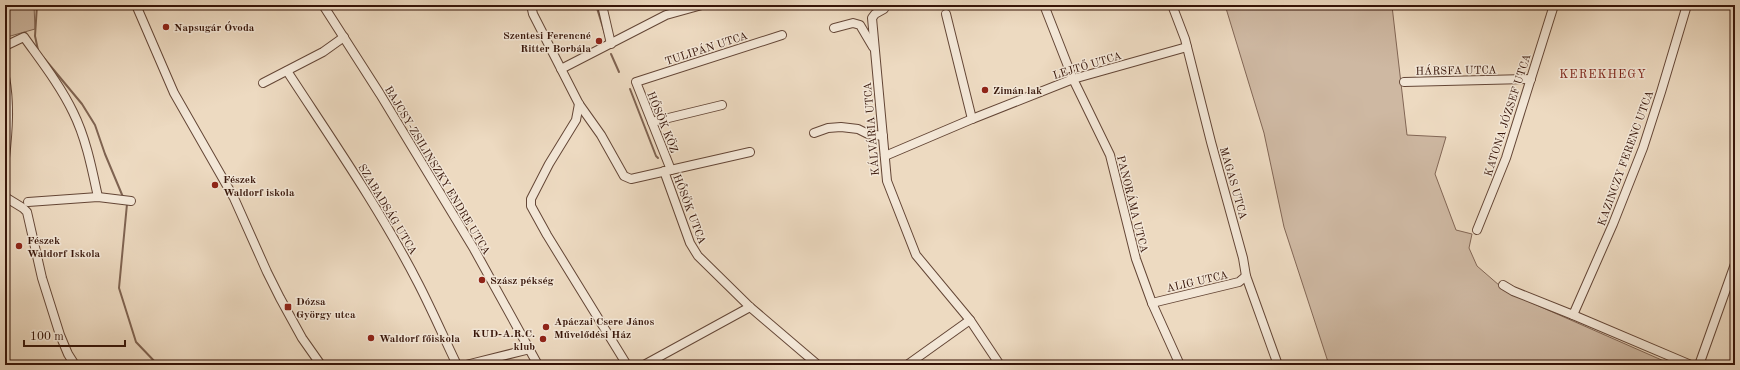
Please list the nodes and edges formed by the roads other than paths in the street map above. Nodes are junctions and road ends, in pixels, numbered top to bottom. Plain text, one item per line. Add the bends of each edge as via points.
1 (136, 5) edge
2 (322, 5) edge
3 (531, 5) edge
4 (602, 5) edge
5 (702, 5) edge
6 (1044, 5) edge
7 (1172, 5) edge
8 (1554, 5) edge
9 (1687, 5) edge
10 (884, 9) dead end
11 (946, 14) dead end
12 (834, 28) dead end
13 (782, 35) dead end
14 (344, 37) junction
15 (611, 44) junction
16 (5, 46) edge
17 (1187, 47) junction
18 (876, 51) junction
19 (561, 68) junction
20 (287, 71) junction
21 (5, 77) edge
22 (1073, 79) junction
23 (1531, 79) junction
24 (636, 82) joint
25 (1404, 82) dead end
26 (263, 83) dead end
27 (579, 104) junction
28 (722, 105) dead end
29 (972, 119) junction
30 (652, 122) junction
31 (814, 133) dead end
32 (883, 136) junction
33 (750, 152) dead end
34 (885, 156) junction
35 (5, 158) edge
36 (667, 171) junction
37 (5, 197) edge
38 (98, 197) junction
39 (130, 201) dead end
40 (28, 202) dead end
41 (1477, 230) dead end
42 (1735, 264) edge
43 (1246, 276) junction
44 (1503, 285) dead end
45 (1152, 303) junction
46 (750, 307) junction
47 (1573, 315) junction
48 (970, 320) junction
49 (530, 349) junction
50 (478, 364) edge
51 (75, 365) edge
52 (321, 365) edge
53 (457, 365) edge
54 (466, 365) edge
55 (538, 365) edge
56 (542, 365) edge
57 (626, 365) edge
58 (644, 365) edge
59 (818, 365) edge
60 (907, 365) edge
61 (1000, 365) edge
62 (1180, 365) edge
63 (1278, 365) edge
64 (1691, 365) edge
65 (1699, 365) edge

1 - 52 street via 174,93 234,198 280,298 302,338
2 - 14 street, BAJCSY-ZSILINSZKY ENDRE UTCA
3 - 19 street, HŐSÖK UTCA via 533,14
4 - 15 street
5 - 15 street via 666,15
6 - 22 street, PANORÁMA UTCA
7 - 17 street, MAGAS UTCA
8 - 23 street, KATONA JÓZSEF UTCA
9 - 47 street, KAZINCZY FERENC UTCA via 1640,154
10 - 18 street, KÁLVÁRIA UTCA via 872,18
11 - 29 street
12 - 18 street, KÁLVÁRIA UTCA via 853,23 860,25
13 - 24 street, TULIPÁN UTCA
14 - 20 street via 323,52
14 - 49 street, BAJCSY-ZSILINSZKY ENDRE UTCA via 474,249
15 - 19 street
16 - 38 street via 24,37 74,112
17 - 22 street, LEJTŐ UTCA
17 - 43 street, MAGAS UTCA
18 - 32 street, KÁLVÁRIA UTCA
19 - 27 street, HŐSÖK UTCA
20 - 26 street
20 - 53 street, SZABADSÁG UTCA via 392,236 418,282
21 - 35 street via 8,130
22 - 29 street, LEJTŐ UTCA
22 - 45 street, PANORÁMA UTCA via 1110,155 1136,259
23 - 25 street, HÁRSFA UTCA
23 - 41 street, KATONA JÓZSEF UTCA via 1506,158
24 - 30 street, HŐSÖK KÖZ
27 - 36 street, HŐSÖK UTCA via 601,135 624,176 631,179
27 - 57 street via 576,120 549,164 531,199 531,206
28 - 30 street
29 - 34 street, LEJTŐ UTCA
30 - 36 street, HŐSÖK KÖZ
31 - 32 street via 841,127
32 - 34 street, KÁLVÁRIA UTCA
33 - 36 street
34 - 48 street, KÁLVÁRIA UTCA via 887,181 916,255
36 - 46 street, HŐSÖK UTCA via 690,243 698,256
37 - 51 street via 27,212 42,278 60,335
38 - 39 street
38 - 40 street
42 - 65 street
43 - 45 street, ALIG UTCA via 1239,282
43 - 63 street, MAGAS UTCA
44 - 47 street via 1512,292
45 - 62 street, PANORÁMA UTCA
46 - 58 street
46 - 59 street, HŐSÖK UTCA
47 - 64 street
48 - 60 street
48 - 61 street, KÁLVÁRIA UTCA
49 - 50 street
49 - 55 street
49 - 56 street
50 - 54 street

